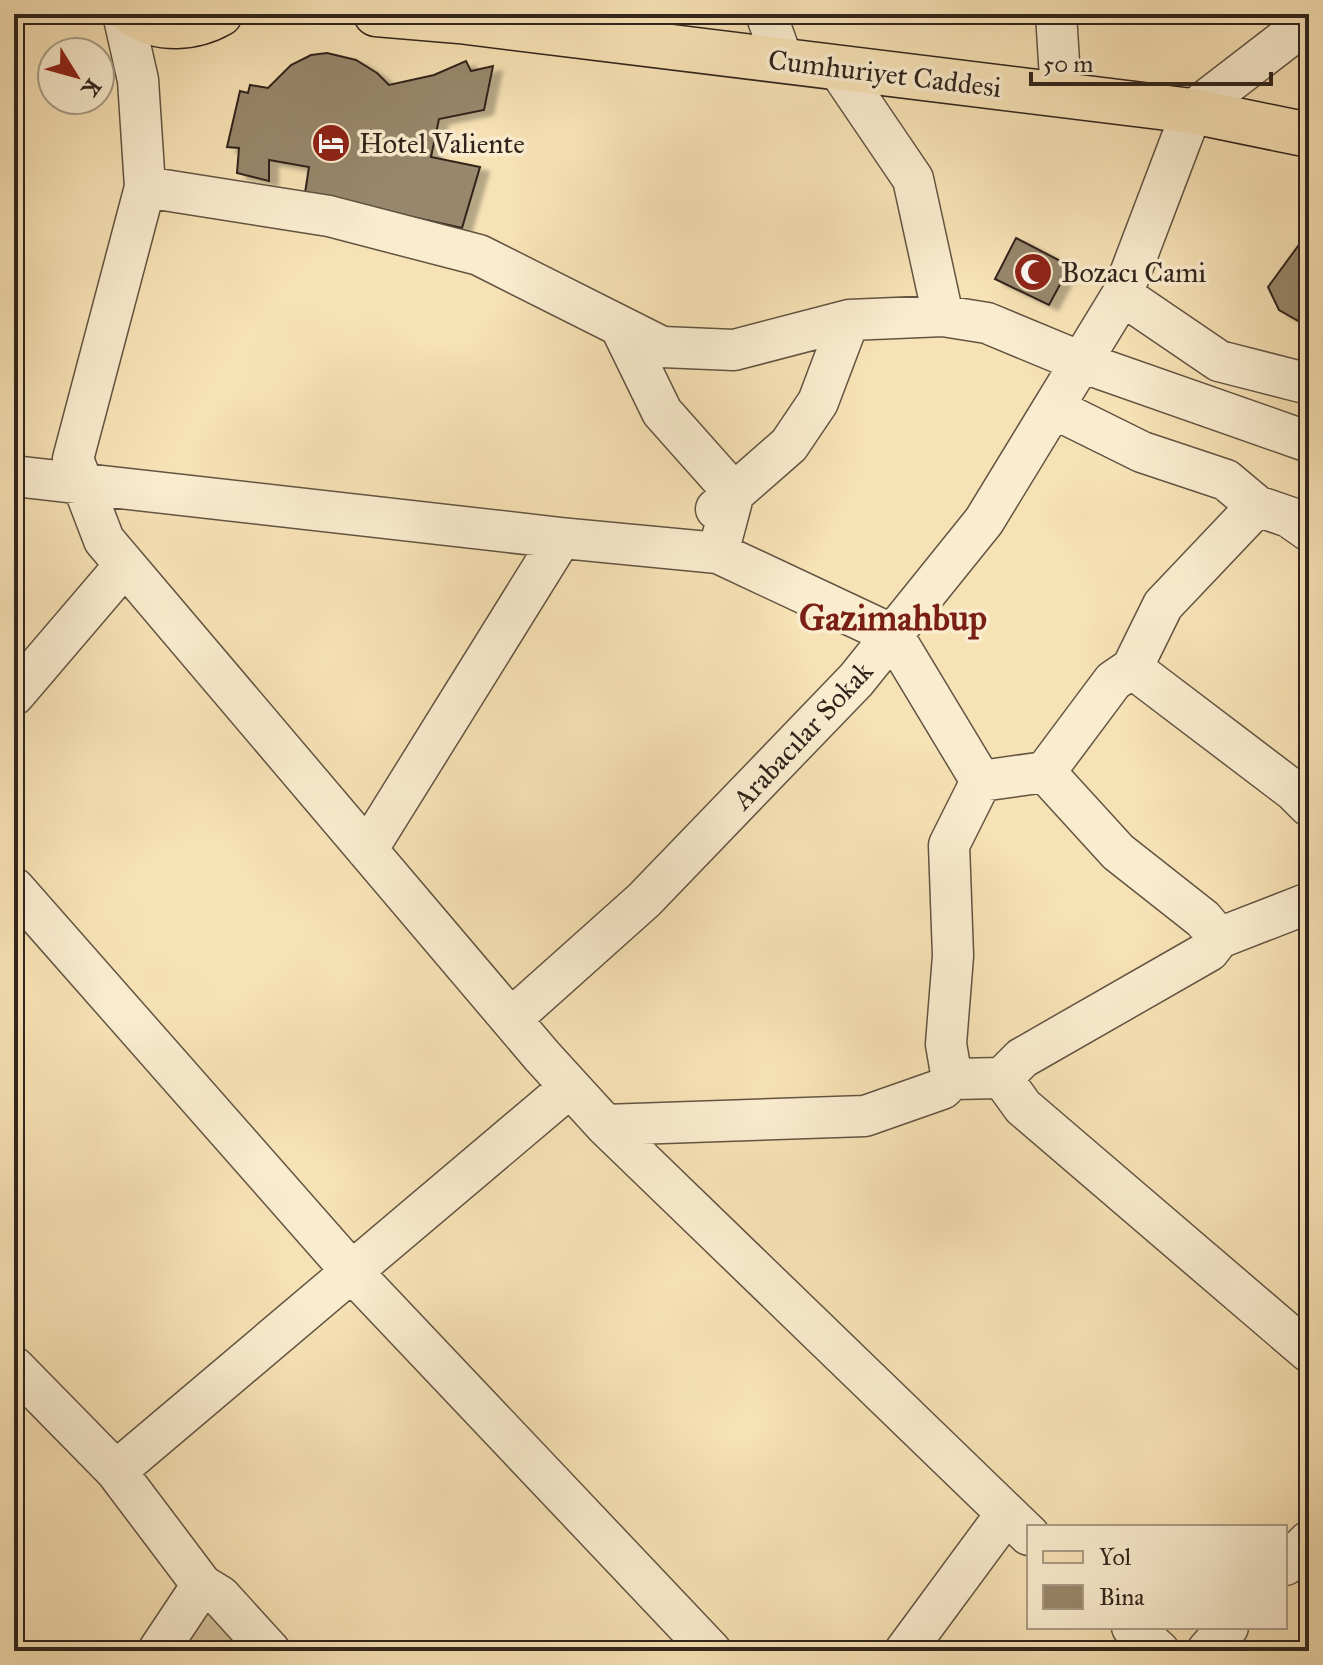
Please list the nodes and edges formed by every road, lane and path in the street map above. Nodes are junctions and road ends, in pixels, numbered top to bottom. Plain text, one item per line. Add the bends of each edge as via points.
1 (123, 14) edge
2 (134, 14) edge
3 (220, 14) edge
4 (376, 14) edge
5 (766, 14) edge
6 (1056, 14) edge
7 (452, 18) edge
8 (1309, 21) edge
9 (783, 61) junction
10 (837, 67) junction
11 (1061, 94) junction
12 (1192, 111) junction
13 (1309, 135) edge
14 (145, 187) junction
15 (1122, 295) junction
16 (943, 316) junction
17 (849, 320) junction
18 (621, 328) junction
19 (1081, 362) junction
20 (1309, 384) edge
21 (1053, 408) junction
22 (1309, 442) edge
23 (14, 476) edge
24 (82, 482) junction
25 (734, 493) junction
26 (1257, 506) junction
27 (1309, 531) edge
28 (561, 538) junction
29 (670, 548) junction
30 (718, 553) junction
31 (125, 565) junction
32 (893, 635) junction
33 (1132, 668) junction
34 (14, 695) edge
35 (1045, 772) junction
36 (981, 781) junction
37 (1309, 806) edge
38 (367, 850) junction
39 (14, 888) edge
40 (1309, 903) edge
41 (1219, 938) junction
42 (511, 1019) junction
43 (1002, 1078) junction
44 (952, 1079) junction
45 (570, 1087) junction
46 (605, 1125) junction
47 (353, 1273) junction
48 (1309, 1352) edge
49 (22, 1391) edge
50 (116, 1471) junction
51 (1018, 1524) edge
52 (1309, 1541) edge
53 (1287, 1563) edge
54 (202, 1585) junction
55 (1134, 1629) edge
56 (1226, 1629) edge
57 (158, 1651) edge
58 (270, 1651) edge
59 (711, 1651) edge
60 (905, 1651) edge
61 (1159, 1651) edge
62 (1207, 1651) edge

1 - 14 street via 138,80
2 - 3 main road via 168,26 193,25
4 - 7 main road, Cumhuriyet Caddesi
5 - 9 street
6 - 11 street
7 - 9 main road, Cumhuriyet Caddesi
8 - 12 street
9 - 10 main road, Cumhuriyet Caddesi
10 - 11 main road, Cumhuriyet Caddesi
10 - 16 street via 913,179
11 - 12 main road, Cumhuriyet Caddesi
12 - 13 main road, Cumhuriyet Caddesi
12 - 15 street, Arabacılar Sokak
14 - 18 street via 329,216 479,255
14 - 24 street via 73,459
15 - 19 street, Arabacılar Sokak
15 - 20 street via 1219,361
16 - 17 street
16 - 19 street via 987,323
17 - 18 street via 734,350 662,347
17 - 25 street via 818,402 789,445
18 - 25 street via 662,412
19 - 21 street, Arabacılar Sokak
19 - 22 street
21 - 26 street via 1142,452 1226,480
21 - 32 street, Arabacılar Sokak via 984,521
23 - 24 street
24 - 28 street
24 - 31 street via 104,540
25 - 29 street
25 - 30 street
26 - 27 street
26 - 33 street via 1163,605
28 - 29 street
28 - 38 street
29 - 30 street
30 - 32 street
31 - 34 street
31 - 38 street
32 - 36 street
32 - 42 street, Arabacılar Sokak via 644,900
33 - 35 street via 1113,681
33 - 37 street
35 - 36 street
35 - 41 street via 1118,852 1203,919
36 - 44 street via 949,845 953,956 946,1044
38 - 42 street
39 - 47 street
40 - 41 street
41 - 43 street via 1209,951 1022,1058
42 - 45 street
43 - 44 street
43 - 48 street via 1023,1107
44 - 46 street via 942,1089 865,1116
45 - 46 street
45 - 47 street
46 - 51 street
47 - 50 street
47 - 59 street
49 - 50 street
50 - 54 street
51 - 60 street
52 - 53 street
54 - 57 street
54 - 58 street via 220,1596
55 - 61 street
56 - 62 street

